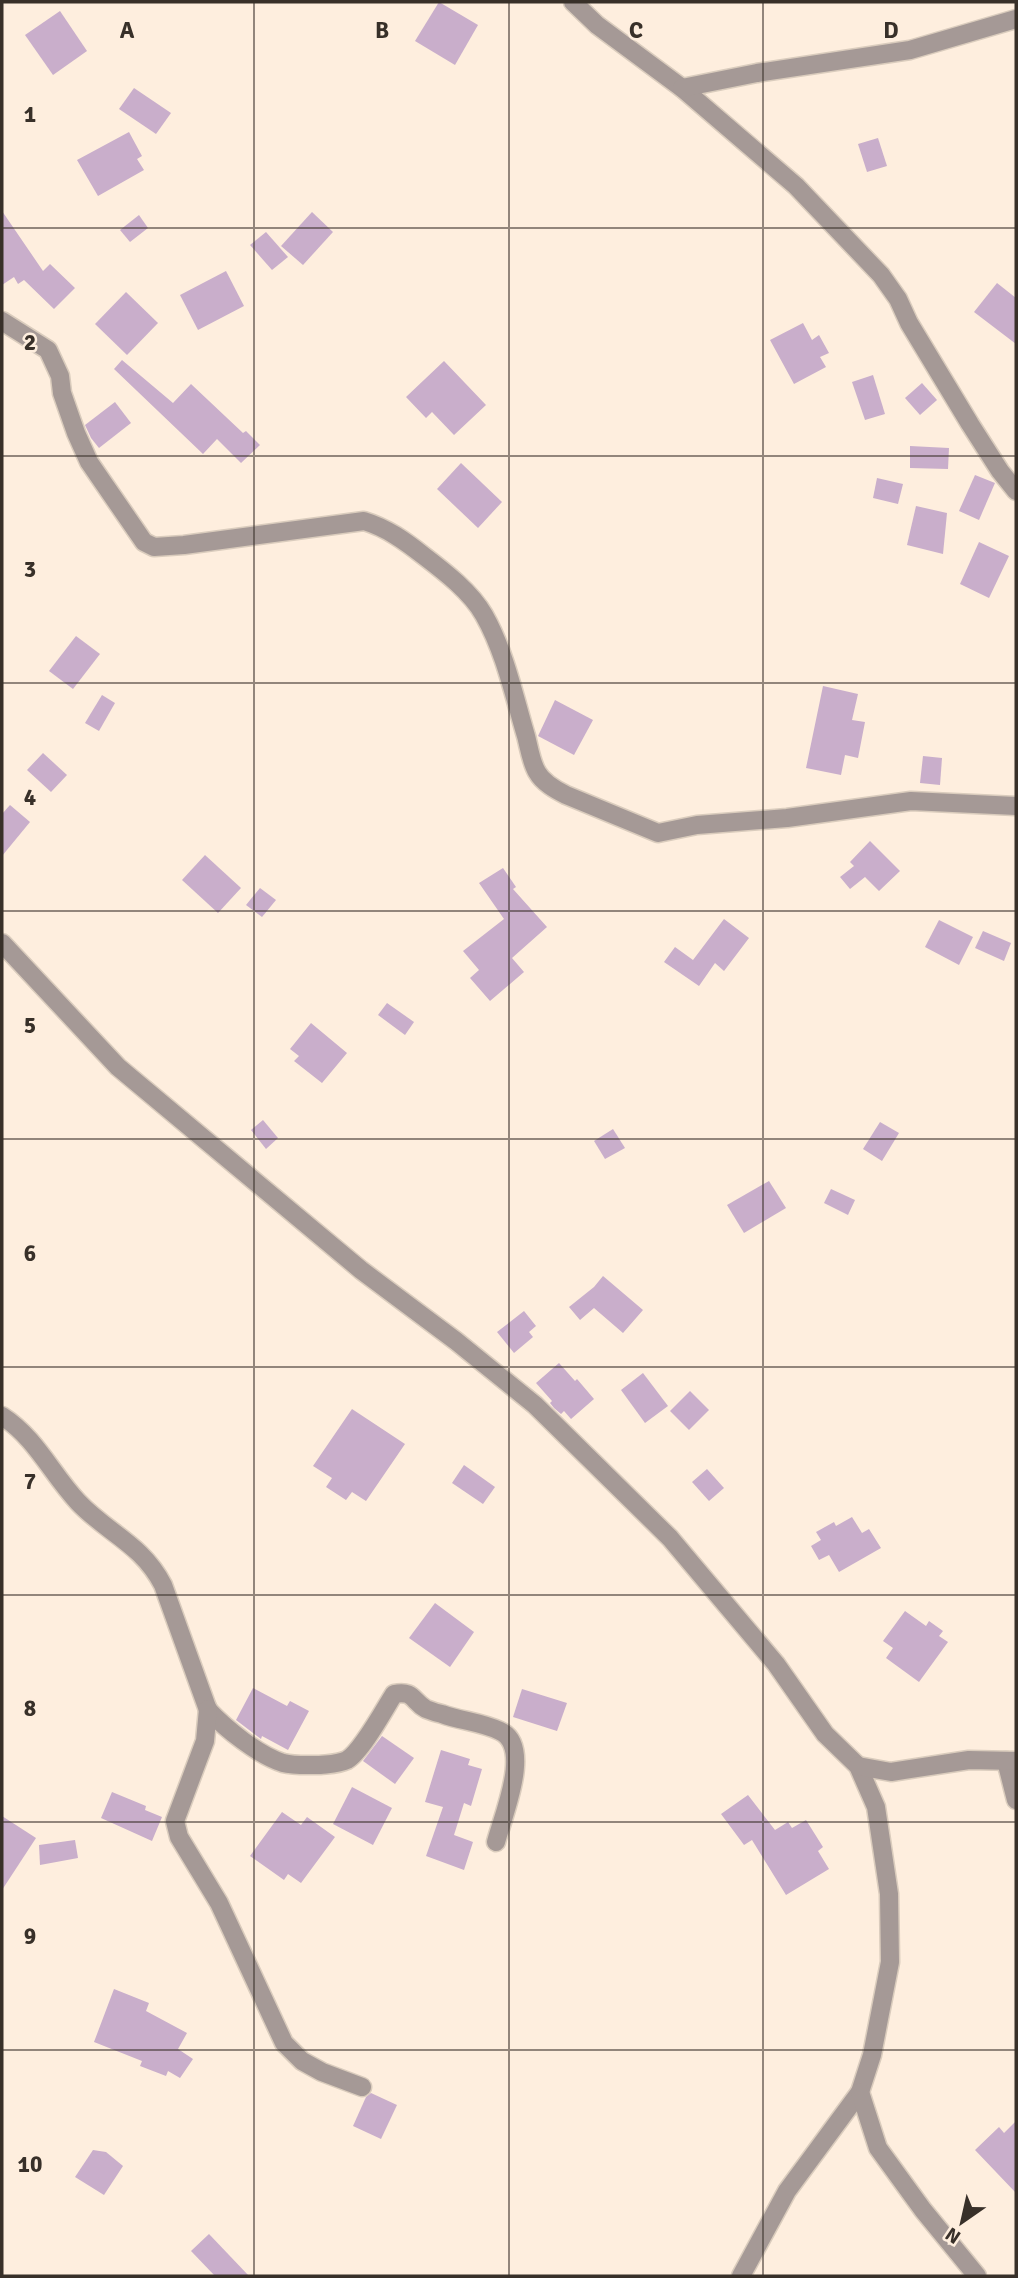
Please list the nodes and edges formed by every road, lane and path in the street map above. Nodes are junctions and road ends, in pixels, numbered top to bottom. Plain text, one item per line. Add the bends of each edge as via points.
1 (573, 2) edge
2 (1016, 19) edge
3 (682, 88) junction
4 (2, 321) edge
5 (1016, 491) edge
6 (1016, 806) edge
7 (2, 943) edge
8 (2, 1416) edge
9 (208, 1709) junction
10 (1011, 1761) edge
11 (858, 1766) junction
12 (1016, 1800) edge
13 (496, 1842) dead end
14 (362, 2087) dead end
15 (860, 2092) junction
16 (741, 2276) edge
17 (978, 2276) edge

1 - 3 street
2 - 3 street via 910,50
3 - 5 street via 796,186 881,275 999,471
4 - 6 street via 48,350 89,462 144,542 154,547 184,545 364,522 399,537 436,565 483,612 537,772 566,795 658,833 911,801
7 - 11 street via 118,1067 361,1270 535,1405 670,1538 776,1664 825,1734
8 - 9 street via 29,1438 78,1502 155,1569
9 - 13 street via 223,1726 271,1758 306,1766 347,1759 394,1694 403,1692 425,1708 502,1732 516,1754
9 - 14 street via 205,1741 175,1821 179,1837 219,1903 284,2043 302,2061
10 - 11 street via 969,1760 891,1772
10 - 12 street
11 - 15 street via 876,1807 890,1894 890,1962
15 - 16 street via 788,2191
15 - 17 street via 878,2148

